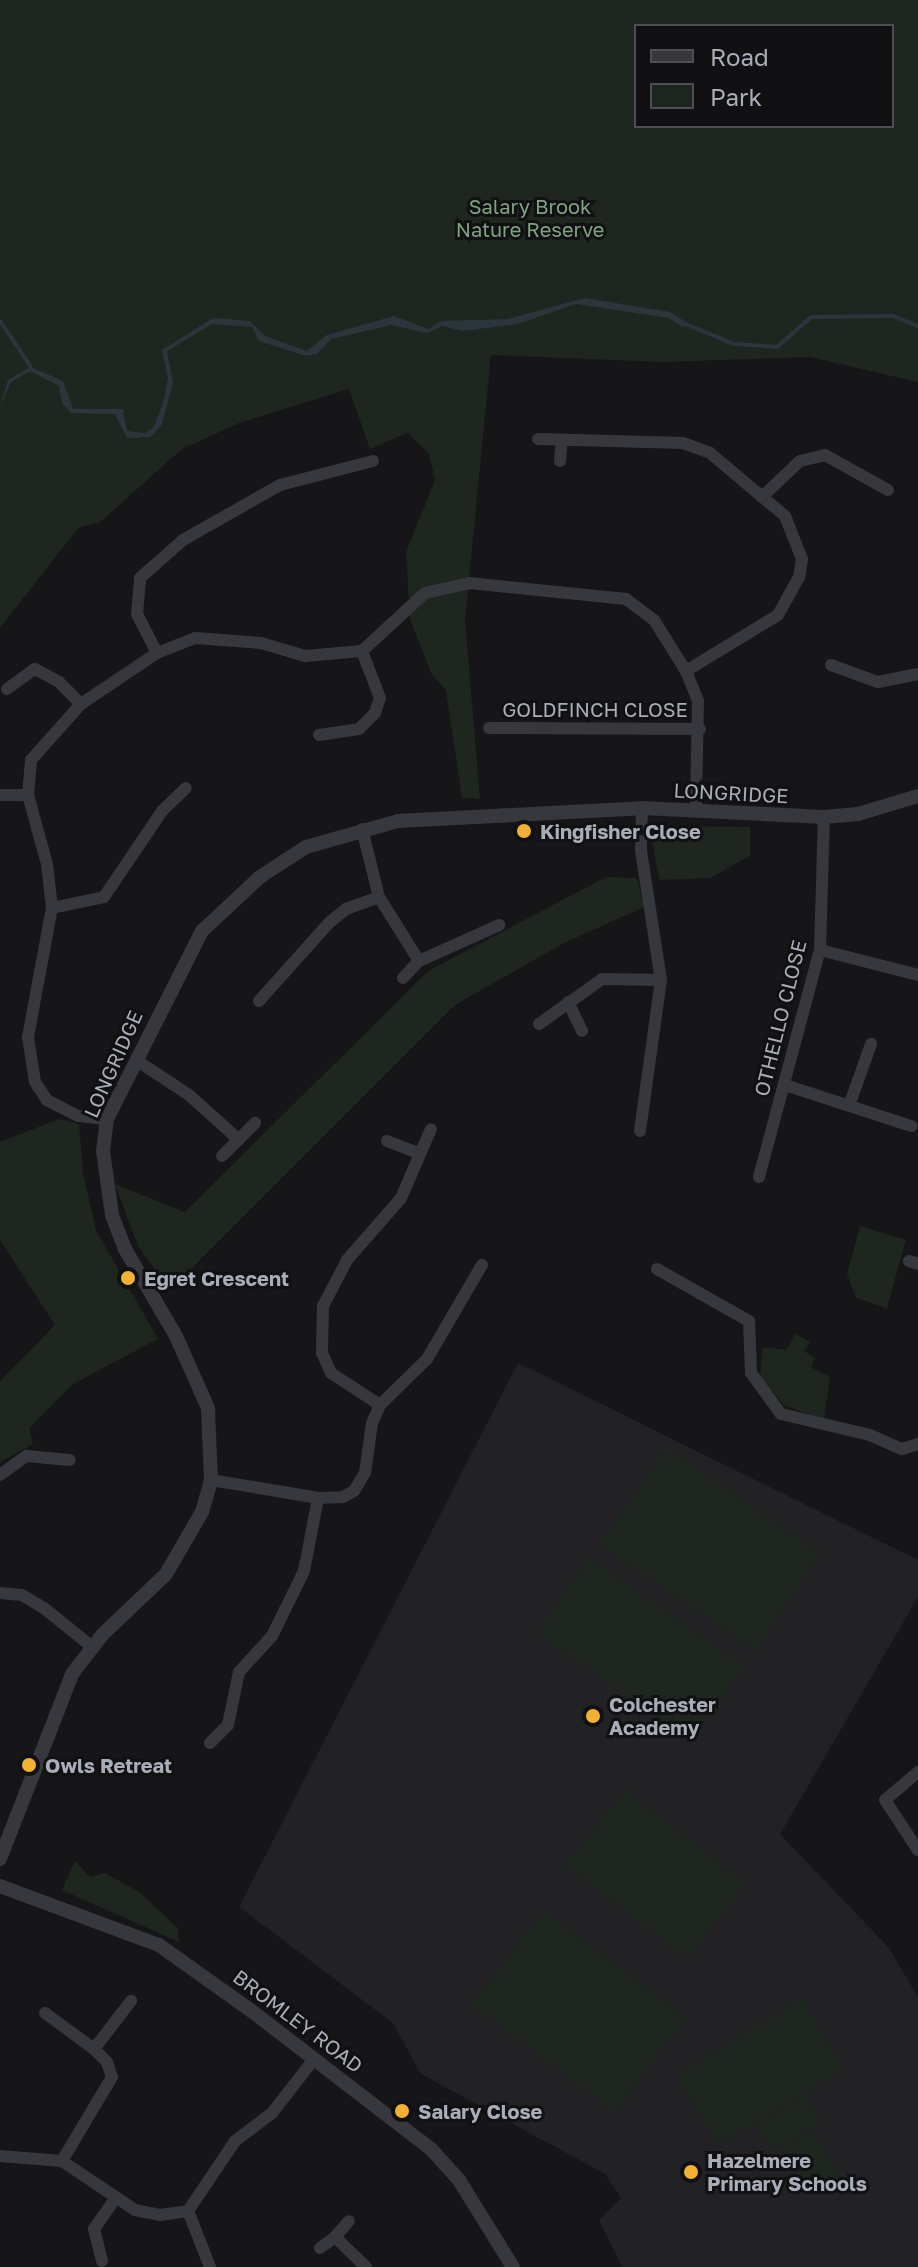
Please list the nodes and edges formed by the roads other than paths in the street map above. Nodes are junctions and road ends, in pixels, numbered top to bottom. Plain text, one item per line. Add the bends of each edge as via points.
1 (538, 439) dead end
2 (562, 440) junction
3 (373, 461) dead end
4 (560, 461) dead end
5 (888, 490) dead end
6 (763, 496) junction
7 (362, 651) junction
8 (157, 653) junction
9 (831, 665) dead end
10 (686, 671) junction
11 (918, 674) edge
12 (7, 689) dead end
13 (81, 704) junction
14 (489, 728) dead end
15 (700, 729) junction
16 (319, 735) dead end
17 (186, 788) dead end
18 (0, 795) edge
19 (28, 795) junction
20 (918, 796) edge
21 (642, 808) junction
22 (696, 810) junction
23 (824, 817) junction
24 (362, 829) junction
25 (379, 897) junction
26 (52, 908) junction
27 (499, 925) dead end
28 (820, 950) junction
29 (419, 961) junction
30 (918, 975) edge
31 (403, 978) dead end
32 (661, 980) junction
33 (259, 1001) dead end
34 (568, 1002) junction
35 (539, 1024) dead end
36 (582, 1031) dead end
37 (871, 1044) dead end
38 (136, 1060) junction
39 (785, 1085) junction
40 (850, 1103) junction
41 (107, 1119) junction
42 (255, 1123) dead end
43 (911, 1126) dead end
44 (431, 1129) dead end
45 (640, 1131) dead end
46 (239, 1140) junction
47 (387, 1141) dead end
48 (418, 1153) junction
49 (222, 1156) dead end
50 (759, 1177) dead end
51 (482, 1265) dead end
52 (657, 1269) dead end
53 (380, 1405) junction
54 (918, 1444) edge
55 (70, 1460) dead end
56 (0, 1475) edge
57 (211, 1480) junction
58 (318, 1498) junction
59 (0, 1591) edge
60 (91, 1646) junction
61 (210, 1743) dead end
62 (918, 1772) edge
63 (918, 1850) edge
64 (0, 1859) edge
65 (0, 1886) edge
66 (131, 2001) dead end
67 (45, 2013) dead end
68 (94, 2049) junction
69 (314, 2059) junction
70 (0, 2156) edge
71 (62, 2161) junction
72 (116, 2197) junction
73 (188, 2211) junction
74 (349, 2221) dead end
75 (335, 2237) junction
76 (320, 2248) dead end
77 (102, 2261) dead end
78 (210, 2267) edge
79 (366, 2267) edge
80 (513, 2267) edge

1 - 2 street
2 - 4 street
2 - 6 street via 683,443 710,453
3 - 8 street via 280,485 253,498 183,540 140,578 137,614
5 - 6 street via 825,455 800,461
6 - 10 street via 785,516 799,542 799,577 778,615
7 - 8 street via 305,656 261,643 195,638
7 - 10 street via 425,593 469,583 626,599 654,620
7 - 16 street via 380,698 375,713 359,729
8 - 13 street
9 - 11 street via 878,682
10 - 15 street via 698,701
12 - 13 street via 35,669 59,682
13 - 19 street via 31,760
14 - 15 street, GOLDFINCH CLOSE
15 - 22 street
17 - 26 street via 162,811 104,897
18 - 19 street
19 - 26 street via 47,864
20 - 23 street, LONGRIDGE
21 - 22 street, LONGRIDGE
21 - 24 street, LONGRIDGE via 398,821
21 - 32 street via 641,851
22 - 23 street, LONGRIDGE
23 - 28 street, OTHELLO CLOSE
24 - 25 street
24 - 38 street, LONGRIDGE via 306,847 260,877 202,931
25 - 29 street
25 - 33 street via 346,909 330,922
26 - 41 street via 28,1037 35,1082 47,1100 78,1116
27 - 29 street
28 - 30 street
28 - 39 street, OTHELLO CLOSE
29 - 31 street
32 - 34 street via 602,979
32 - 45 street
34 - 35 street
34 - 36 street
37 - 40 street
38 - 41 street, LONGRIDGE
38 - 46 street via 189,1095
39 - 40 street
39 - 50 street, OTHELLO CLOSE
40 - 43 street
41 - 57 street, LONGRIDGE via 103,1151 112,1215 208,1408
42 - 46 street
44 - 48 street
46 - 49 street
47 - 48 street
48 - 53 street via 401,1198 347,1260 323,1306 322,1353 331,1373
51 - 53 street via 427,1359
52 - 54 street via 749,1321 751,1373 781,1414 902,1449
53 - 58 street via 362,1482 343,1497
55 - 56 street via 26,1456
57 - 58 street
57 - 60 street, LONGRIDGE via 191,1536 166,1574
58 - 61 street via 304,1571 272,1636 239,1672 228,1725
59 - 60 street via 22,1595 44,1608
60 - 64 street, LONGRIDGE via 63,1694
62 - 63 street via 885,1800
65 - 69 street, BROMLEY ROAD via 159,1945
66 - 68 street
67 - 68 street
68 - 71 street via 112,2077
69 - 73 street via 272,2113 235,2141
69 - 80 street, BROMLEY ROAD via 446,2164
70 - 71 street
71 - 72 street
72 - 73 street via 135,2210 160,2215
72 - 77 street via 94,2229
73 - 78 street
74 - 75 street
75 - 76 street
75 - 79 street

